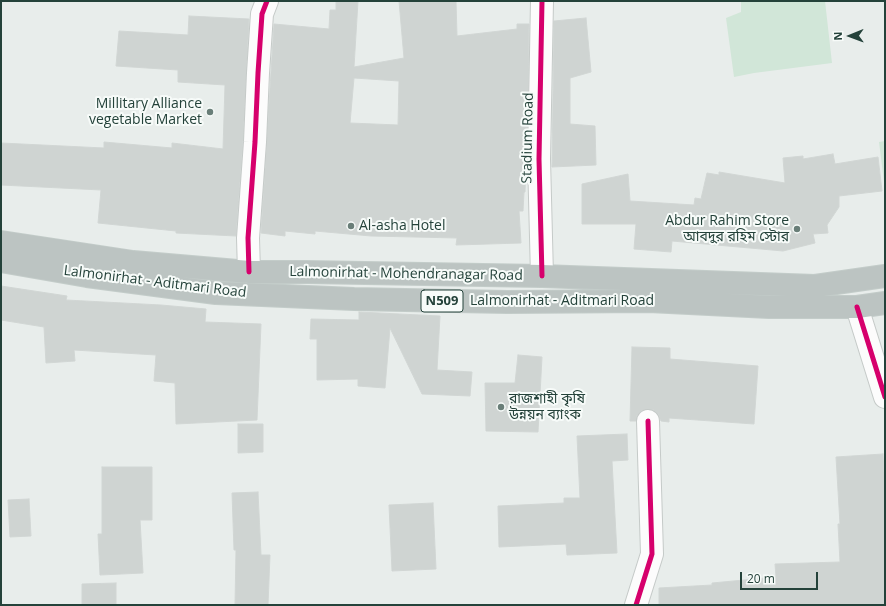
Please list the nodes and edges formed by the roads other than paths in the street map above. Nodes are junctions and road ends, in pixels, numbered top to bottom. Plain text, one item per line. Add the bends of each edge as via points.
1 (267, 1) edge
2 (542, 1) edge
3 (1, 242) edge
4 (1, 261) edge
5 (249, 272) junction
6 (542, 276) junction
7 (885, 276) edge
8 (885, 303) edge
9 (857, 307) junction
10 (885, 397) edge
11 (648, 421) dead end
12 (636, 605) edge

1 - 5 street via 262,14 258,73 248,238
2 - 6 street, Stadium Road via 539,166
3 - 5 highway, Lalmonirhat - Mohendranagar Road / N509 via 132,262
4 - 9 highway, Lalmonirhat - Aditmari Road / N509 via 87,276 216,292 369,299 507,302 649,301 769,307
5 - 6 highway, Lalmonirhat - Mohendranagar Road / N509
6 - 7 highway, Lalmonirhat - Mohendranagar Road / N509 via 815,286
8 - 9 highway, Lalmonirhat - Aditmari Road / N509
9 - 10 street
11 - 12 street via 652,554

